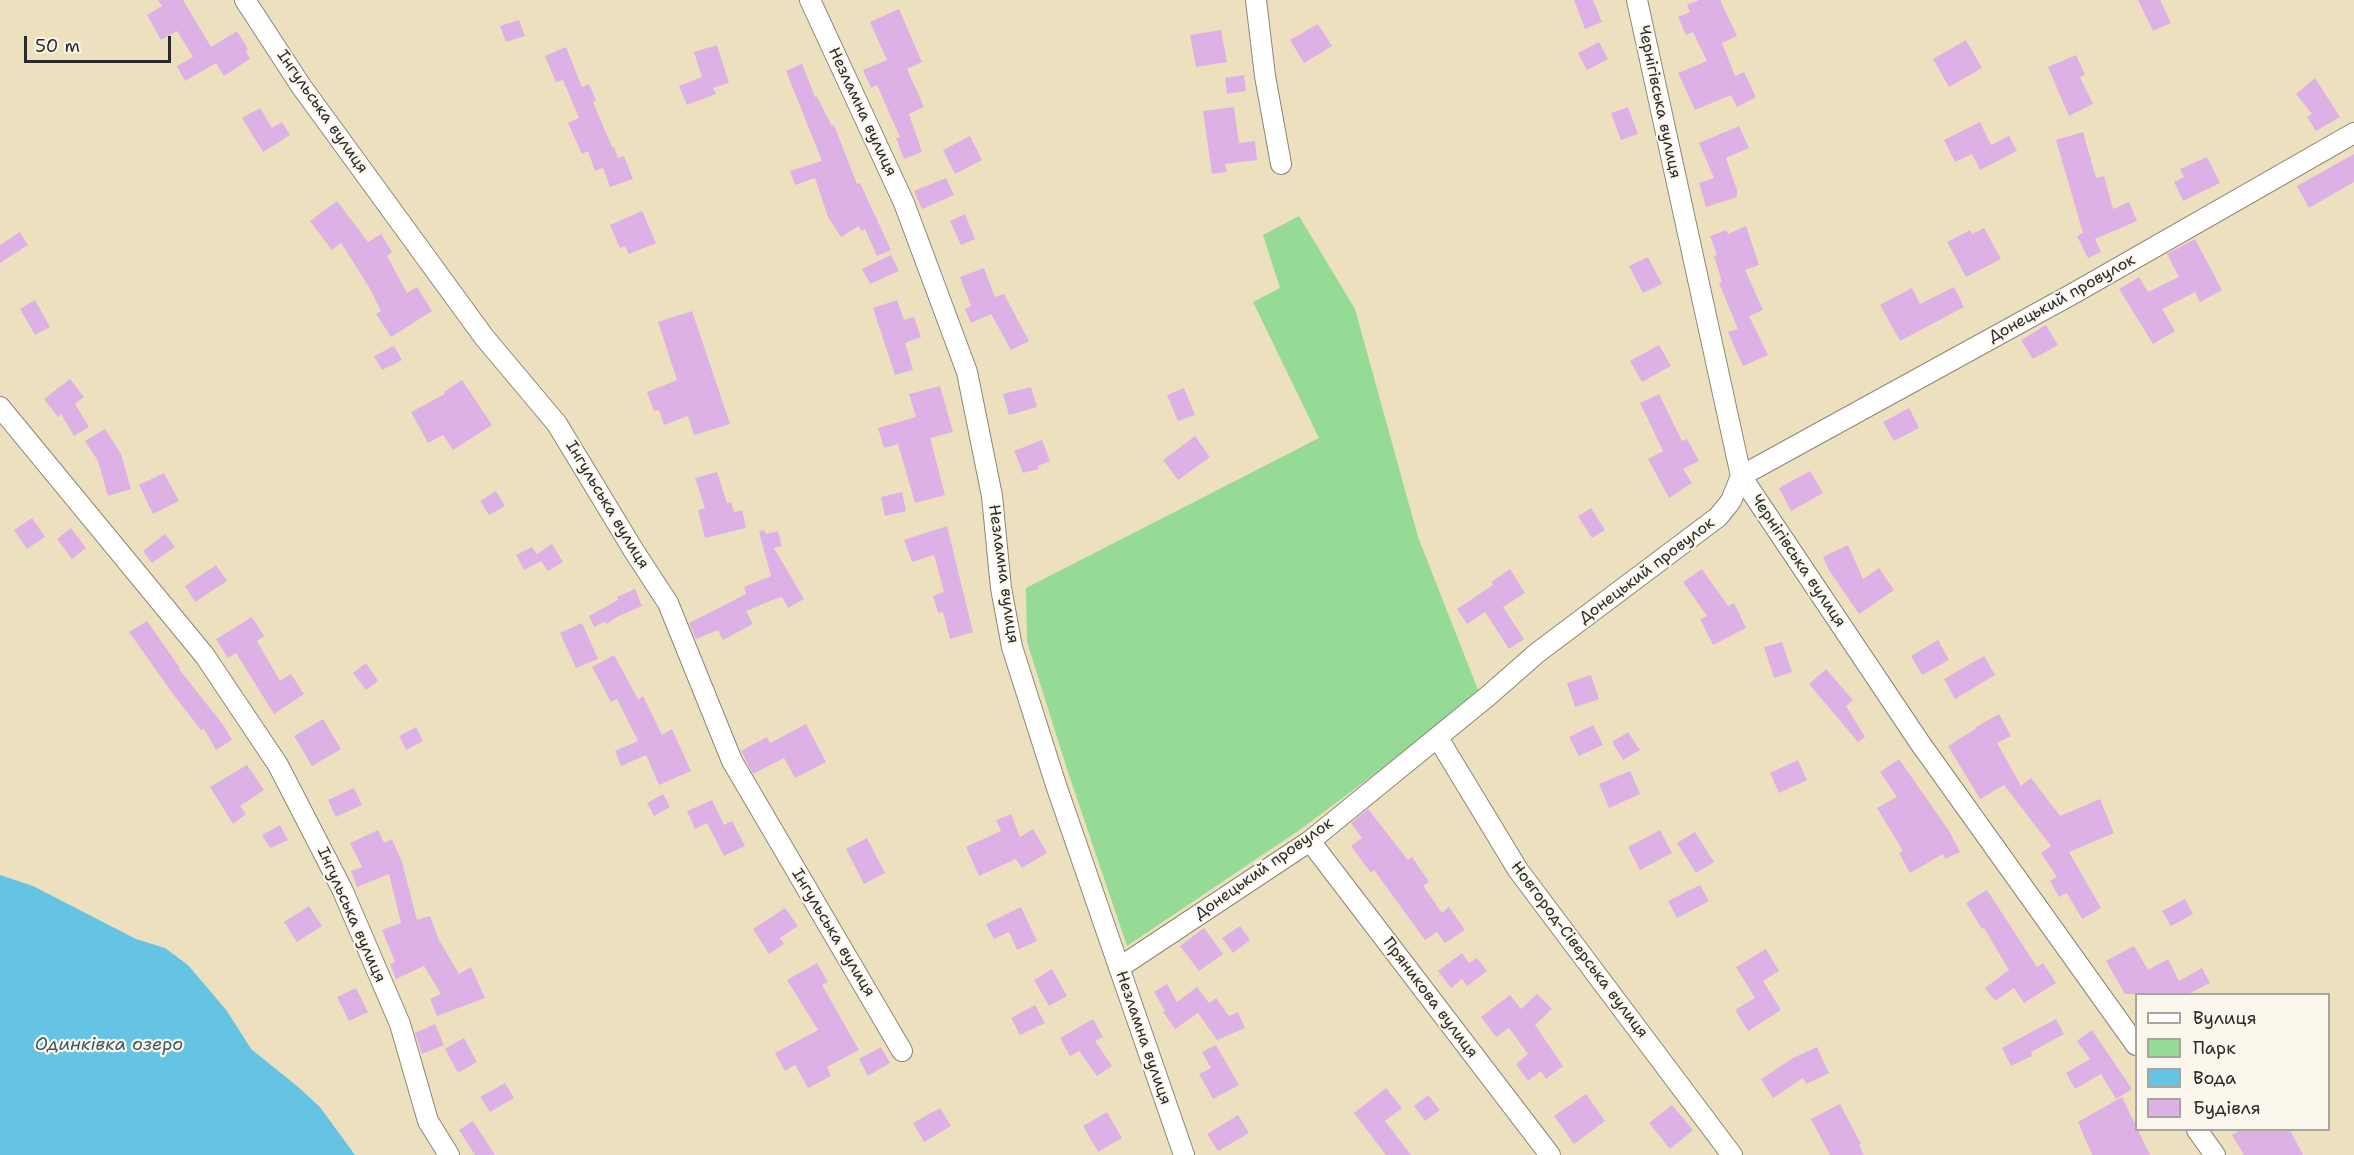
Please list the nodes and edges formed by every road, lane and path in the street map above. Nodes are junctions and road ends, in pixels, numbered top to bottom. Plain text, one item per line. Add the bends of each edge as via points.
1 (245, 0) edge
2 (810, 0) edge
3 (1256, 0) edge
4 (1637, 0) edge
5 (2354, 133) edge
6 (1281, 164) dead end
7 (0, 406) edge
8 (1741, 476) junction
9 (1438, 738) junction
10 (1310, 841) junction
11 (1120, 967) junction
12 (2135, 1044) edge
13 (902, 1051) dead end
14 (2198, 1131) edge
15 (449, 1155) edge
16 (1184, 1155) edge
17 (1550, 1155) edge
18 (1732, 1155) edge
19 (2215, 1155) edge

1 - 13 street, Інгульська вулиця via 301,86 484,338 557,424 668,603 732,761
2 - 11 street, Незламна вулиця via 904,203 967,372 992,496 1001,588 1012,647
3 - 6 street
4 - 8 street, Чернігівська вулиця
5 - 8 street, Донецький провулок via 2076,292
7 - 15 street, Інгульська вулиця via 205,656 278,765 342,890 400,1024 428,1121
8 - 9 street, Донецький провулок via 1731,501 1718,517 1537,653
8 - 12 street, Чернігівська вулиця via 1920,742
9 - 10 street, Донецький провулок
9 - 18 street, Новгород-Сіверська вулиця via 1518,870
10 - 11 street, Донецький провулок
10 - 17 street, Пряникова вулиця
11 - 16 street, Незламна вулиця
14 - 19 street

